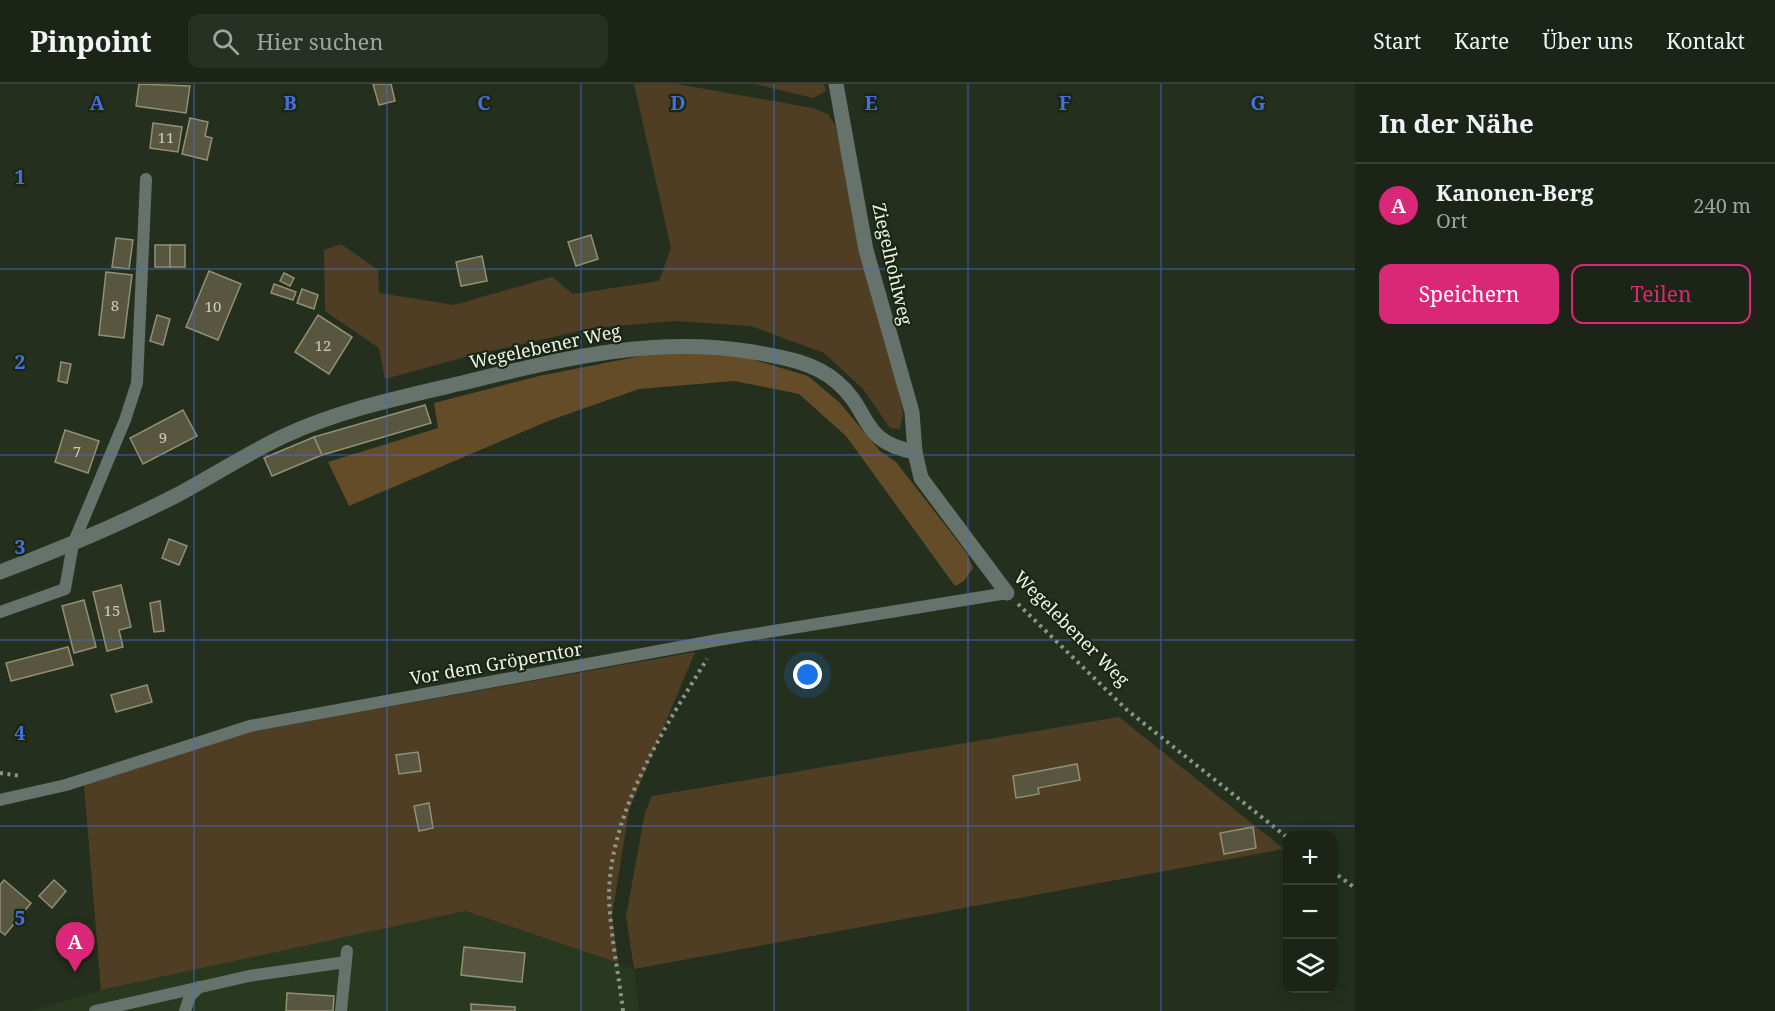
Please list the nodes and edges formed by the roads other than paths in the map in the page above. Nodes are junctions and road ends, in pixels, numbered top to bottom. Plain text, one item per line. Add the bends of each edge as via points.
1 (836, 84) edge
2 (146, 179) dead end
3 (915, 452) junction
4 (73, 544) junction
5 (0, 572) edge
6 (1006, 593) joint
7 (0, 612) edge
8 (0, 800) edge
9 (199, 987) junction
10 (95, 1011) edge
11 (185, 1011) edge
12 (341, 1011) edge

1 - 3 street, Ziegelhohlweg via 866,250 912,412
2 - 4 lane via 137,383
3 - 4 street, Wegelebener Weg via 880,440 847,392 816,368 736,350 623,348 376,403 330,419 286,435 180,493
3 - 6 street, Wegelebener Weg via 921,478
4 - 5 street, Wegelebener Weg
4 - 7 lane via 65,589
6 - 8 lane, Vor dem Gröperntor via 718,640 250,726 66,784
9 - 10 lane
9 - 11 lane via 189,996
9 - 12 lane via 347,957

